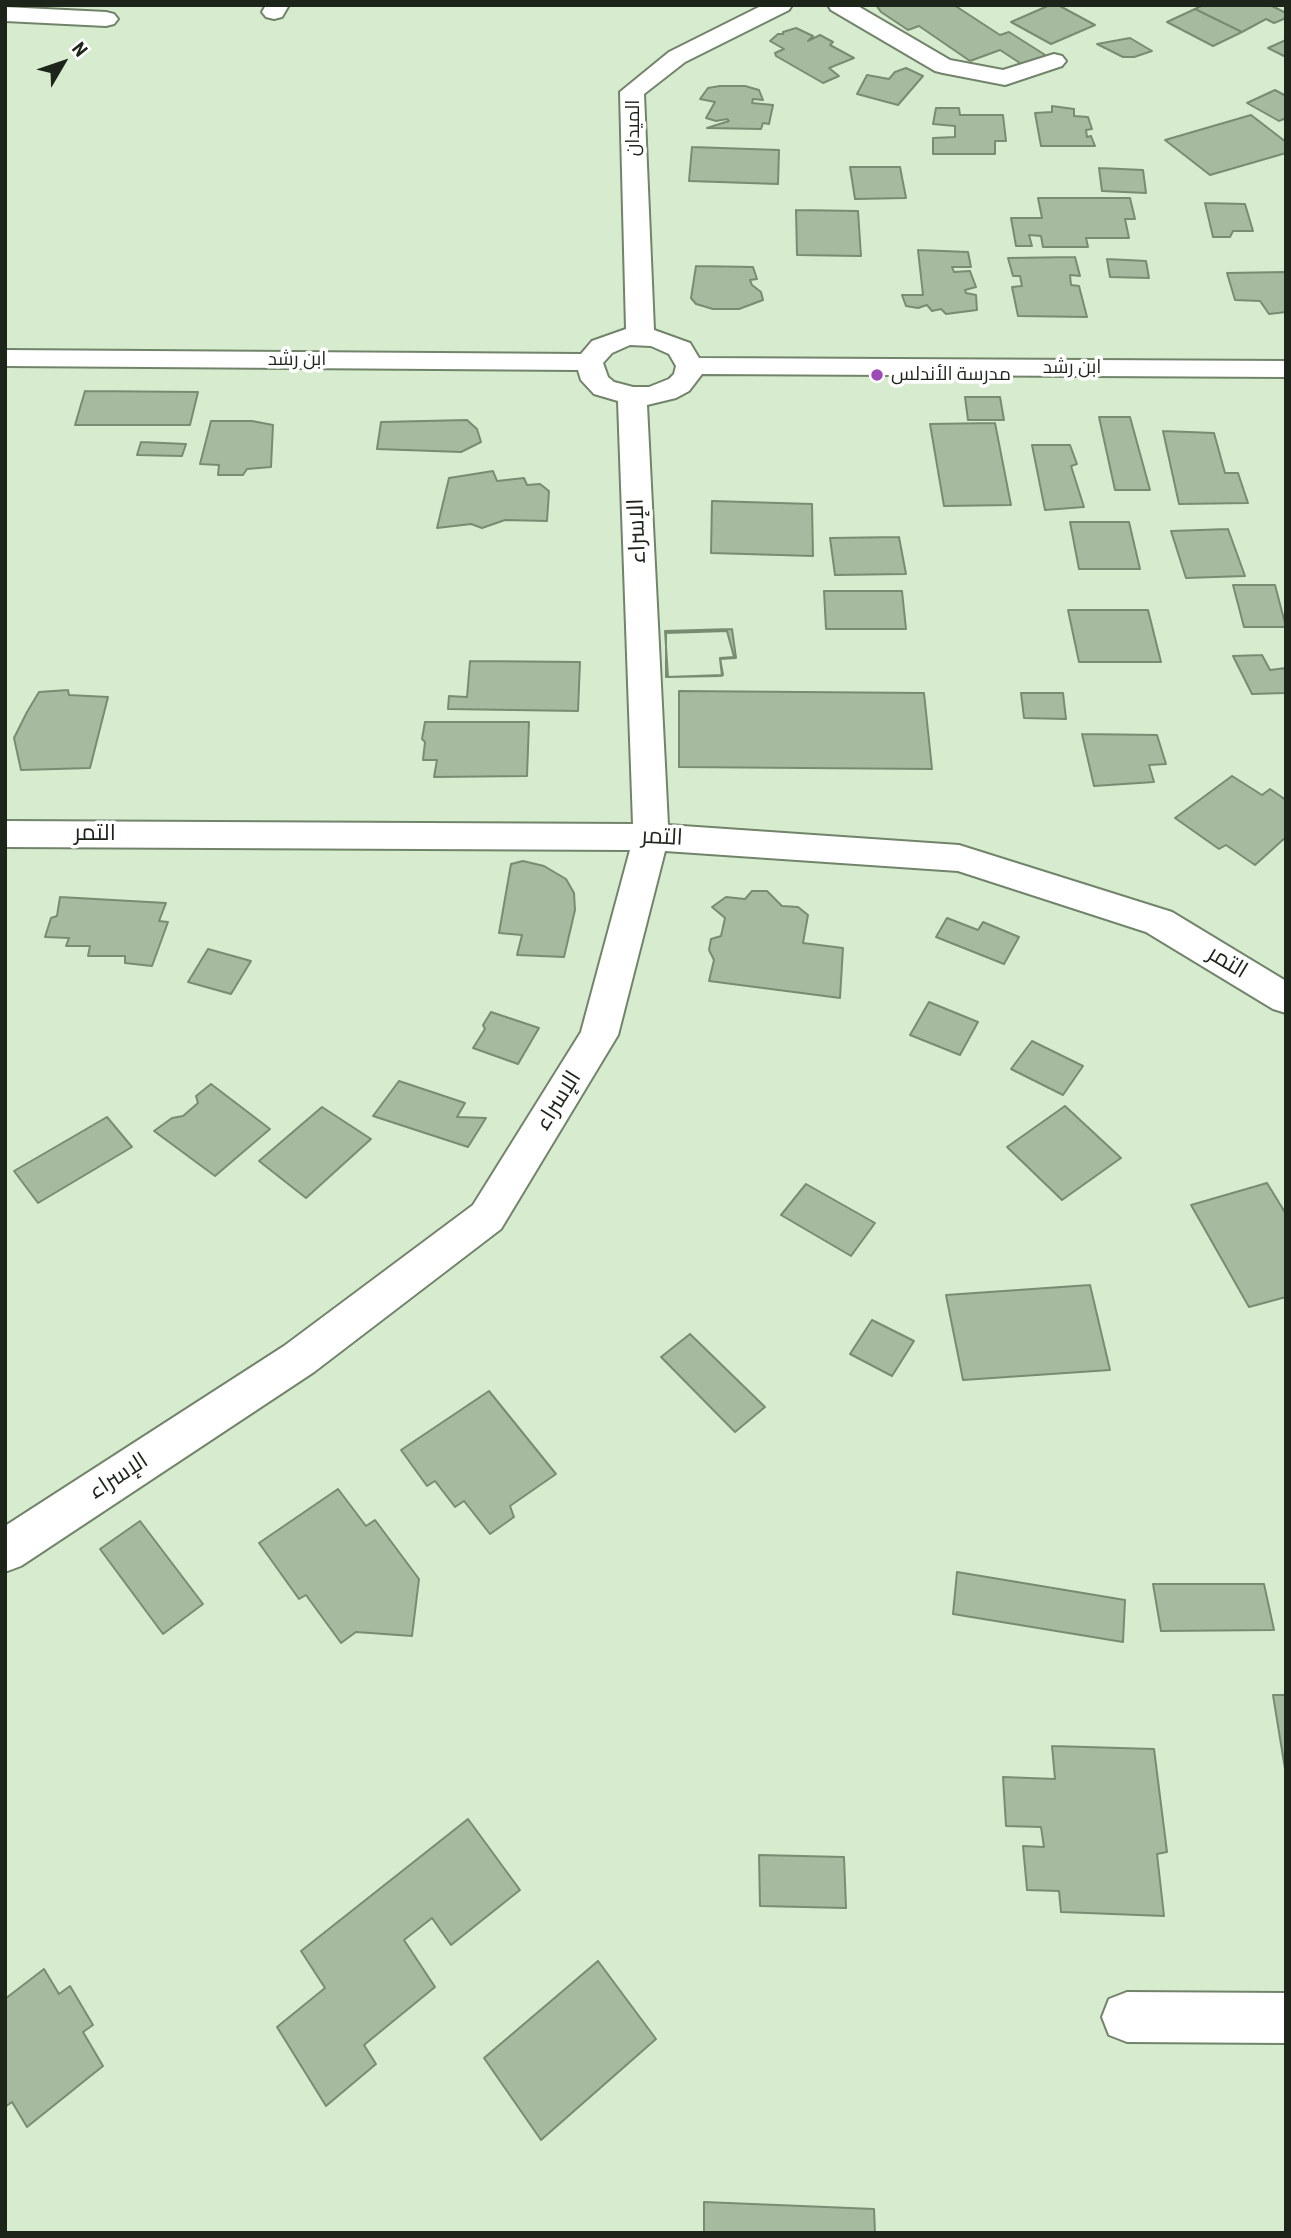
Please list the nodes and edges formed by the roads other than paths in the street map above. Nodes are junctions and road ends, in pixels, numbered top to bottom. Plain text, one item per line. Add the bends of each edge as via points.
1 (781, 5) edge
2 (839, 5) edge
3 (5, 14) edge
4 (106, 19) dead end
5 (1054, 61) dead end
6 (640, 337) junction
7 (5, 358) edge
8 (589, 362) junction
9 (690, 366) junction
10 (1286, 369) edge
11 (632, 396) junction
12 (5, 834) edge
13 (651, 837) junction
14 (1286, 999) edge
15 (5, 1551) edge
16 (1127, 2017) dead end
17 (1286, 2018) edge

1 - 6 street, الميدان via 677,57 632,92
2 - 5 street via 943,66 1005,78
3 - 4 street
6 - 8 street via 601,347
6 - 9 street via 669,342 687,357
7 - 8 street, ابن رشد
8 - 11 street via 595,380 604,388
9 - 10 street, ابن رشد
9 - 11 street via 679,385 666,392
11 - 13 street, الإسراء
12 - 13 street, التمر
13 - 14 street, التمر via 959,858 1159,922
13 - 15 street, الإسراء via 599,1035 487,1217 299,1359
16 - 17 street

